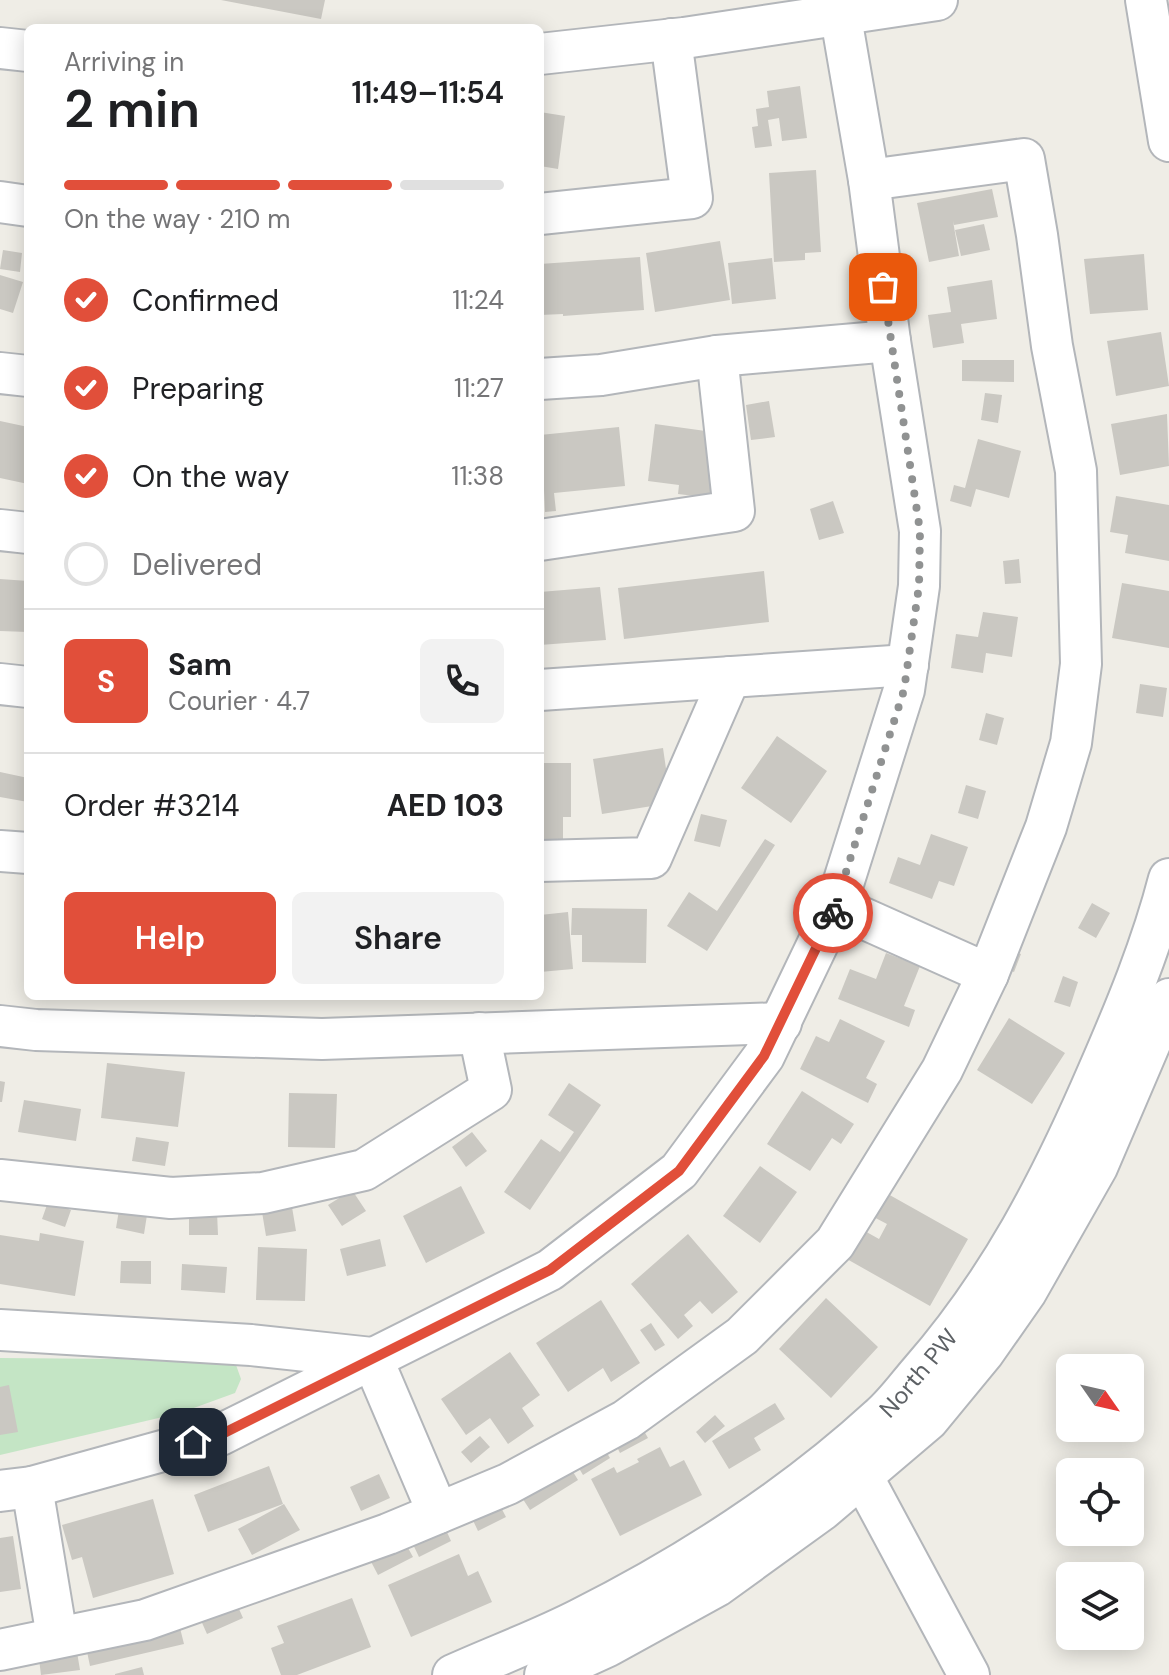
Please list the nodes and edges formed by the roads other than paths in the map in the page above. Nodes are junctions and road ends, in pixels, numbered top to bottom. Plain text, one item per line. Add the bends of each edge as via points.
1 (937, 0) edge
2 (1146, 0) edge
3 (839, 8) edge
4 (671, 39) junction
5 (0, 48) edge
6 (24, 51) edge
7 (544, 54) edge
8 (1169, 141) edge
9 (869, 180) junction
10 (0, 202) edge
11 (24, 205) edge
12 (544, 214) edge
13 (890, 341) junction
14 (717, 356) junction
15 (0, 373) edge
16 (24, 376) edge
17 (544, 379) edge
18 (0, 530) edge
19 (24, 533) edge
20 (544, 539) edge
21 (908, 665) junction
22 (730, 677) junction
23 (0, 684) edge
24 (24, 687) edge
25 (544, 690) edge
26 (0, 851) edge
27 (24, 853) edge
28 (544, 861) edge
29 (1169, 879) edge
30 (836, 906) junction
31 (988, 974) junction
32 (1169, 999) edge
33 (781, 1023) junction
34 (0, 1026) edge
35 (479, 1033) junction
36 (0, 1180) edge
37 (0, 1330) edge
38 (372, 1358) junction
39 (862, 1476) junction
40 (16, 1489) edge
41 (438, 1513) junction
42 (57, 1637) junction
43 (0, 1650) edge
44 (453, 1675) edge
45 (545, 1675) edge
46 (969, 1675) edge

1 - 3 street
2 - 8 street
3 - 4 street
3 - 9 street
4 - 7 street
4 - 12 street via 692,198
5 - 6 street
9 - 13 street
9 - 31 street via 1024,159 1076,471 1081,664 1071,743 1046,827
10 - 11 street
13 - 14 street
13 - 21 street via 920,531
14 - 17 street
14 - 20 street via 734,511
15 - 16 street
18 - 19 street
21 - 22 street
21 - 30 street
22 - 25 street
22 - 28 street via 651,858
23 - 24 street
26 - 27 street
29 - 44 street, North PW via 1113,1038 1058,1164 954,1334 882,1416 699,1554 579,1620
30 - 31 street
30 - 33 street
31 - 41 street via 942,1070 835,1243 742,1336 626,1420 508,1484
32 - 39 street, North PW via 1097,1167 1026,1292 928,1420
33 - 35 street
33 - 38 street via 764,1056 679,1171 550,1270
34 - 35 street via 322,1039
35 - 36 street via 491,1090 364,1170 263,1193 171,1198
37 - 38 street
38 - 40 street via 220,1435
38 - 41 street
39 - 45 street, North PW via 717,1586
39 - 46 street
40 - 42 street
41 - 42 street via 145,1620
42 - 43 street

